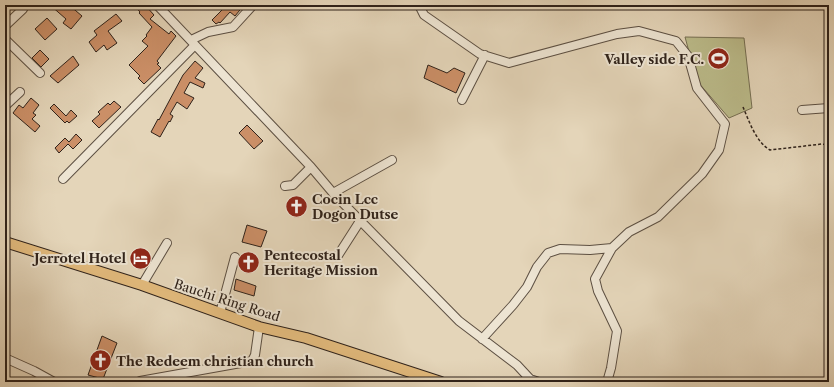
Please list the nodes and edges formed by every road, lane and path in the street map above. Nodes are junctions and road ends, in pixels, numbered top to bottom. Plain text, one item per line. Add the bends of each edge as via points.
1 (25, 5) edge
2 (157, 5) edge
3 (253, 5) edge
4 (419, 5) edge
5 (5, 26) edge
6 (5, 39) edge
7 (193, 43) junction
8 (485, 55) junction
9 (40, 73) dead end
10 (20, 92) dead end
11 (462, 100) dead end
12 (5, 106) edge
13 (744, 107) dead end
14 (829, 108) edge
15 (802, 110) dead end
16 (829, 146) edge
17 (392, 160) dead end
18 (312, 167) junction
19 (63, 179) dead end
20 (285, 186) dead end
21 (333, 193) junction
22 (360, 221) junction
23 (5, 242) edge
24 (167, 243) dead end
25 (612, 248) junction
26 (234, 257) dead end
27 (337, 257) dead end
28 (142, 285) junction
29 (220, 313) junction
30 (259, 327) junction
31 (482, 339) junction
32 (5, 358) edge
33 (529, 380) edge
34 (140, 381) edge
35 (54, 382) edge
36 (439, 382) edge
37 (539, 382) edge
38 (607, 382) edge

1 - 5 street
2 - 7 street
3 - 7 street via 233,27 208,32
4 - 8 street via 424,15
6 - 9 street
7 - 18 street
7 - 19 street
8 - 11 street
8 - 25 street via 509,62 617,34 640,31 676,41 688,56 697,88 725,124 719,150 702,174 658,217 629,232
10 - 12 street
13 - 16 path via 763,146 770,150 822,144
14 - 15 street
17 - 21 street
18 - 20 street via 293,185
18 - 21 street
21 - 22 street
22 - 27 street
22 - 31 street via 459,321
23 - 28 main road, Bauchi Ring Road
24 - 28 street
25 - 31 street via 560,250 548,253 537,267 527,288
25 - 38 street via 594,279 617,331
26 - 29 street
28 - 29 main road, Bauchi Ring Road
29 - 30 main road, Bauchi Ring Road
30 - 34 street via 252,361
30 - 36 main road, Bauchi Ring Road via 306,338
31 - 33 street via 518,365
32 - 35 street
33 - 37 street

